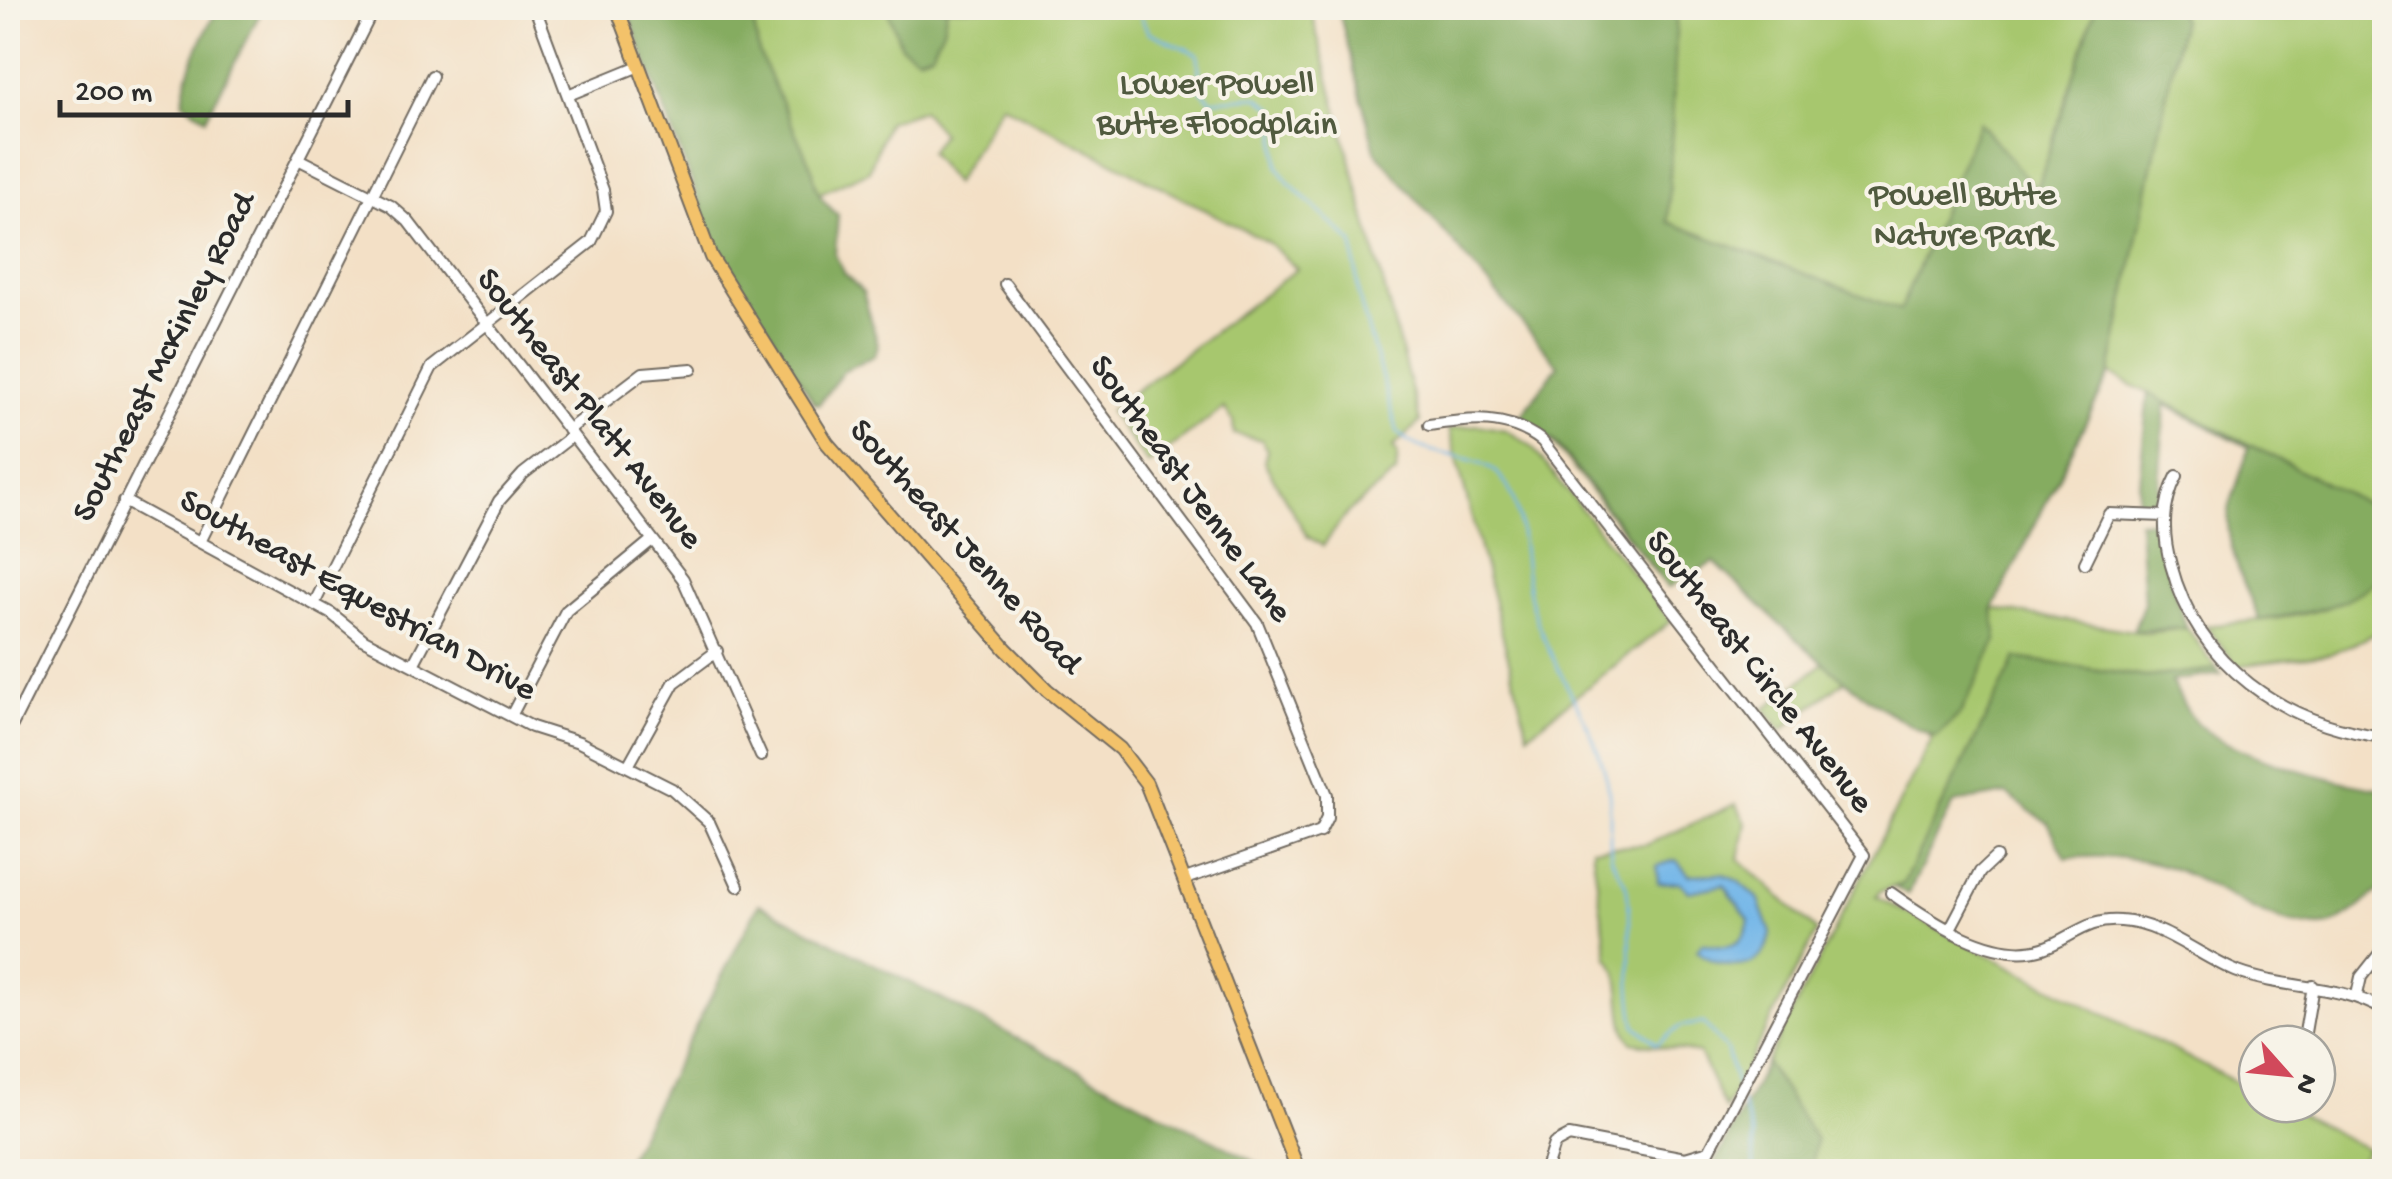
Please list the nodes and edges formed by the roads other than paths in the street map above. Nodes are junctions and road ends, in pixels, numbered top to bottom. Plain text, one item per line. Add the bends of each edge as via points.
1 (374, 8) edge
2 (535, 8) edge
3 (617, 8) edge
4 (639, 66) junction
5 (432, 76) dead end
6 (568, 95) junction
7 (298, 159) junction
8 (372, 196) junction
9 (1004, 284) dead end
10 (486, 322) junction
11 (692, 369) dead end
12 (1428, 426) dead end
13 (570, 433) junction
14 (2177, 476) dead end
15 (124, 501) junction
16 (2165, 516) junction
17 (201, 540) junction
18 (652, 540) junction
19 (2085, 562) dead end
20 (314, 604) junction
21 (716, 652) junction
22 (413, 665) junction
23 (511, 716) junction
24 (8, 733) edge
25 (2384, 737) edge
26 (761, 756) dead end
27 (628, 766) junction
28 (1996, 857) dead end
29 (1185, 878) junction
30 (738, 886) dead end
31 (1890, 893) dead end
32 (1951, 928) junction
33 (2384, 948) edge
34 (2313, 986) junction
35 (2357, 996) junction
36 (2384, 1010) edge
37 (2306, 1024) edge
38 (1299, 1172) edge
39 (1544, 1172) edge

1 - 7 street, Southeast McKinley Road
2 - 6 street
3 - 4 main road, Southeast Jenne Road
4 - 6 street
4 - 29 main road, Southeast Jenne Road via 711,257 827,443 1018,662 1134,764
5 - 8 street
6 - 10 street via 604,190 603,222 581,250
7 - 8 street, Southeast Platt Avenue
7 - 15 street, Southeast McKinley Road
8 - 10 street, Southeast Platt Avenue via 408,220
8 - 17 street
9 - 29 street, Southeast Jenne Lane via 1257,623 1327,795 1320,832
10 - 13 street, Southeast Platt Avenue
10 - 20 street via 432,367
11 - 13 street via 642,374
12 - 39 street, Southeast Circle Avenue via 1500,421 1542,441 1864,854 1713,1147 1700,1157 1569,1136 1552,1147
13 - 18 street, Southeast Platt Avenue
13 - 22 street via 499,501
14 - 16 street
15 - 17 street, Southeast Equestrian Drive
15 - 24 street, Southeast McKinley Road
16 - 19 street via 2109,514
16 - 25 street via 2183,602 2223,663 2295,713
17 - 20 street, Southeast Equestrian Drive via 212,552
18 - 21 street, Southeast Platt Avenue via 692,592
18 - 23 street via 566,611
20 - 22 street, Southeast Equestrian Drive
21 - 26 street, Southeast Platt Avenue
21 - 27 street via 674,683
22 - 23 street, Southeast Equestrian Drive
23 - 27 street, Southeast Equestrian Drive
27 - 30 street, Southeast Equestrian Drive via 698,808
28 - 32 street via 1980,872
29 - 38 main road, Southeast Jenne Road
31 - 32 street
32 - 34 street via 2021,952 2046,947 2088,924 2132,922 2240,972
33 - 35 street via 2361,978
34 - 35 street
34 - 37 street
35 - 36 street

